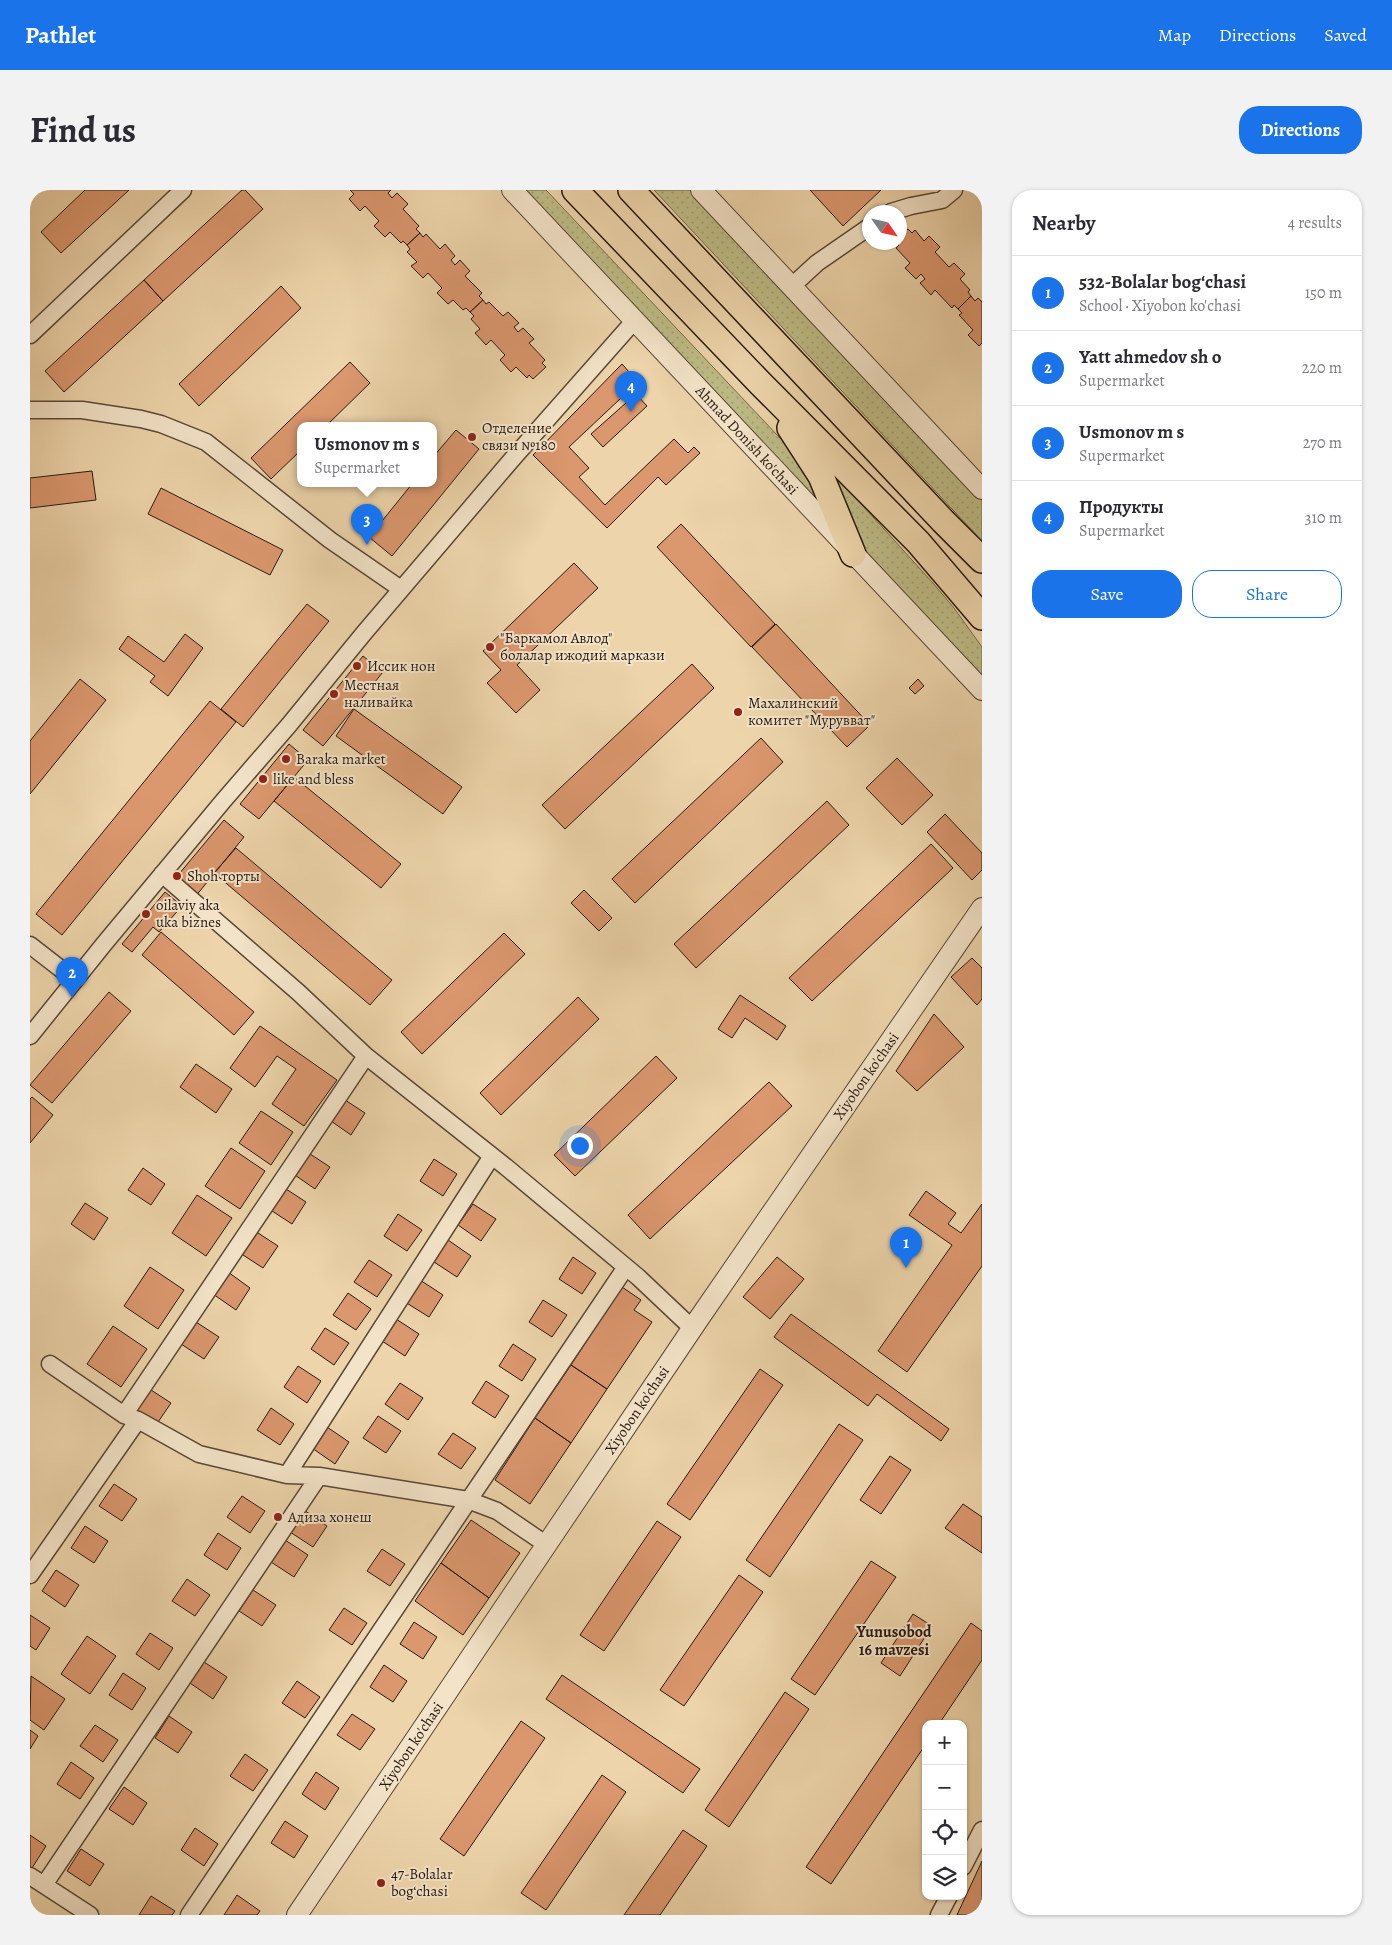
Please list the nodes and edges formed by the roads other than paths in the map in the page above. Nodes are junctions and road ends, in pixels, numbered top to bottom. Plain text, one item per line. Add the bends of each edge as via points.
1 (183, 190) edge
2 (512, 190) edge
3 (574, 190) edge
4 (631, 190) edge
5 (701, 190) edge
6 (954, 190) edge
7 (907, 207) edge
8 (862, 232) edge
9 (792, 286) junction
10 (635, 320) junction
11 (30, 334) edge
12 (761, 384) junction
13 (30, 410) edge
14 (982, 489) edge
15 (853, 554) junction
16 (982, 560) edge
17 (401, 589) junction
18 (982, 617) edge
19 (982, 690) edge
20 (162, 874) junction
21 (982, 908) edge
22 (30, 945) edge
23 (74, 980) junction
24 (30, 1036) edge
25 (366, 1056) junction
26 (492, 1156) junction
27 (626, 1267) junction
28 (692, 1328) junction
29 (50, 1364) dead end
30 (131, 1418) junction
31 (286, 1475) junction
32 (320, 1476) junction
33 (468, 1500) junction
34 (546, 1545) junction
35 (30, 1575) edge
36 (982, 1830) edge
37 (967, 1859) edge
38 (30, 1876) edge
39 (44, 1885) junction
40 (946, 1900) edge
41 (90, 1915) edge
42 (188, 1915) edge
43 (297, 1915) edge
44 (940, 1915) edge

1 - 11 street
2 - 10 street, Ahmad Donish ko'chasi
3 - 12 main road
4 - 16 main road
5 - 9 street
6 - 7 street via 942,200
8 - 9 street via 816,263
9 - 14 street
10 - 15 street, Ahmad Donish ko'chasi
10 - 17 street
12 - 15 main road via 821,476
12 - 18 main road via 918,542
13 - 17 street via 82,410 141,419 206,442 330,540
15 - 19 street, Ahmad Donish ko'chasi
17 - 20 street
20 - 23 street
20 - 25 street
21 - 28 street, Xiyobon ko'chasi
22 - 23 street
23 - 24 street
25 - 26 street
25 - 30 street
26 - 27 street
26 - 31 street
27 - 28 street
27 - 33 street
28 - 34 street, Xiyobon ko'chasi
29 - 30 street
30 - 31 street via 199,1454
30 - 35 street
31 - 32 street
32 - 33 street
32 - 39 street
33 - 34 street via 497,1511
33 - 42 street
34 - 43 street, Xiyobon ko'chasi
36 - 37 street
38 - 39 street
39 - 41 street
40 - 44 street

